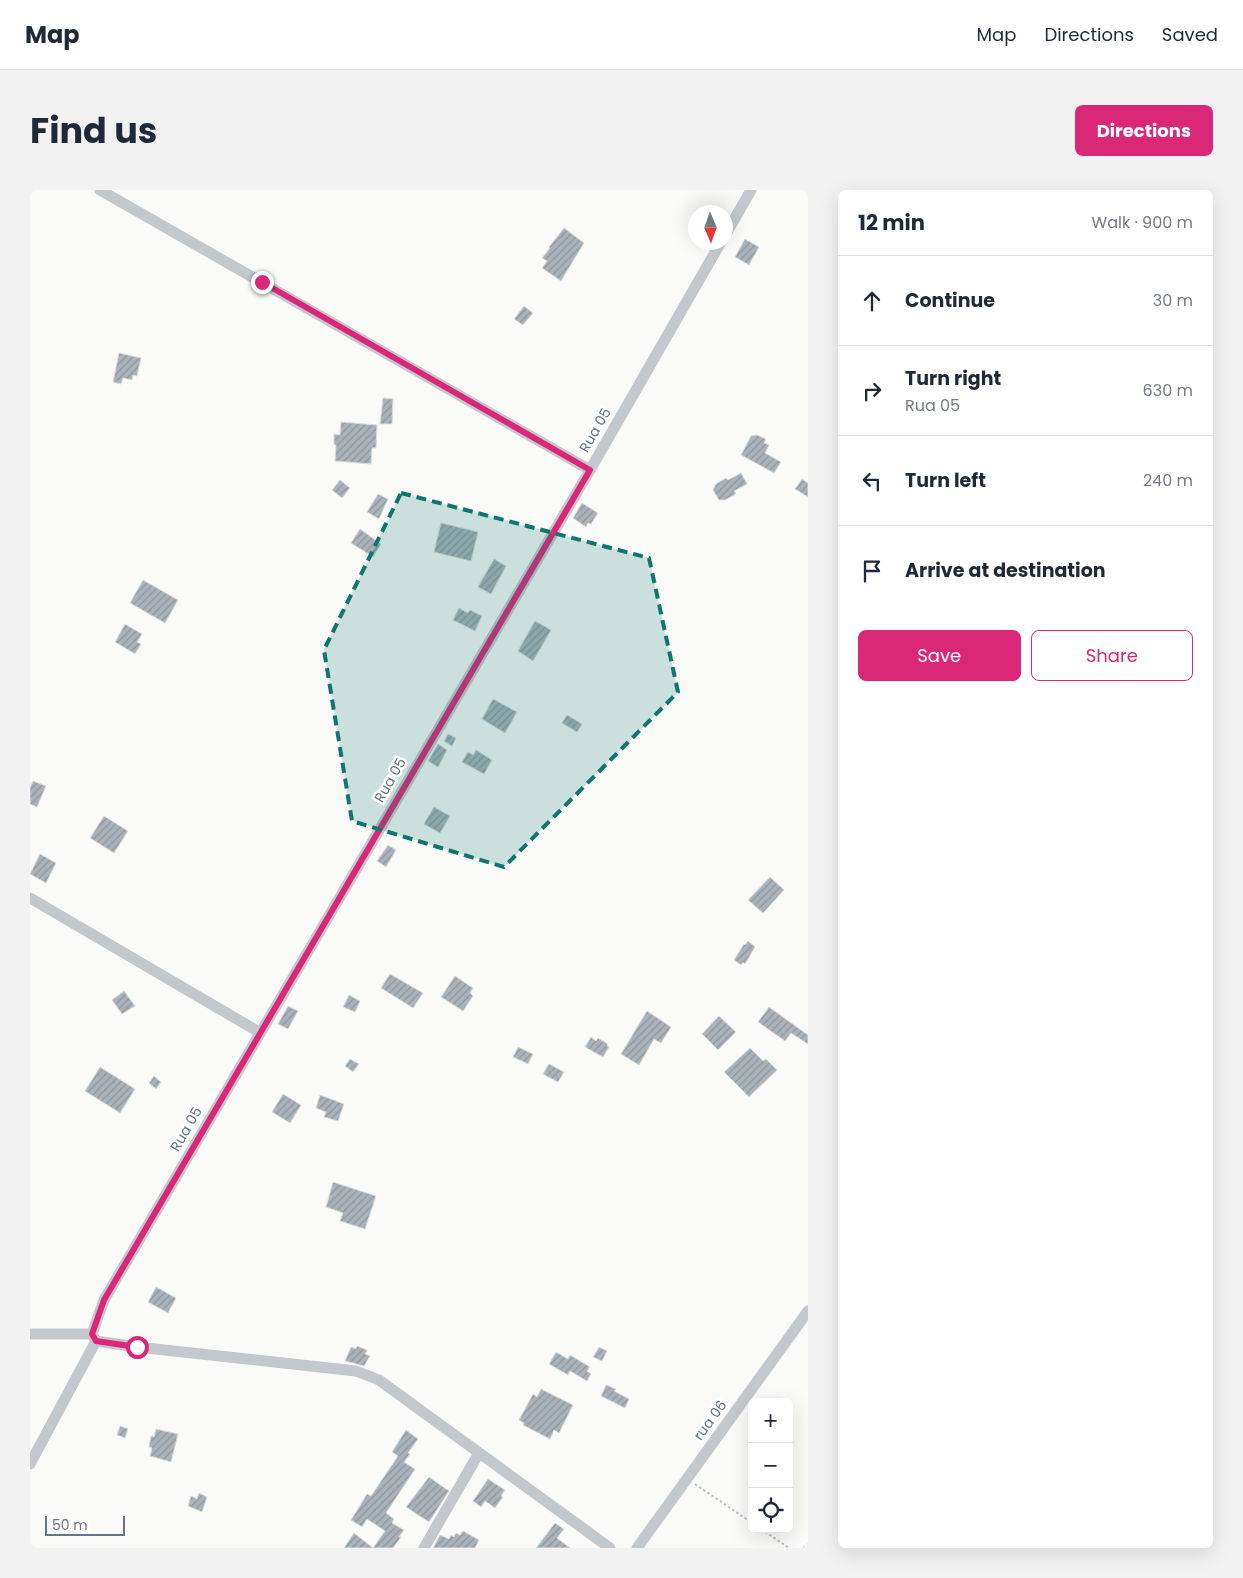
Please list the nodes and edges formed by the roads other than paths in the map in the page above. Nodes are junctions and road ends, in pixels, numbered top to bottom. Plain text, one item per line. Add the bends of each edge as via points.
1 (100, 190) edge
2 (751, 190) edge
3 (733, 222) edge
4 (716, 250) edge
5 (590, 470) junction
6 (30, 898) edge
7 (260, 1032) junction
8 (808, 1311) edge
9 (30, 1334) edge
10 (94, 1338) junction
11 (479, 1453) junction
12 (30, 1464) edge
13 (424, 1548) edge
14 (610, 1548) edge
15 (637, 1548) edge

1 - 5 street
2 - 3 street
4 - 5 street, Rua 05
5 - 7 street, Rua 05
6 - 7 street
7 - 10 street, Rua 05 via 104,1300
8 - 15 street, rua 06
9 - 10 street
10 - 11 street via 137,1347 356,1371 379,1380
10 - 12 street, Rua 05
11 - 13 street
11 - 14 street

